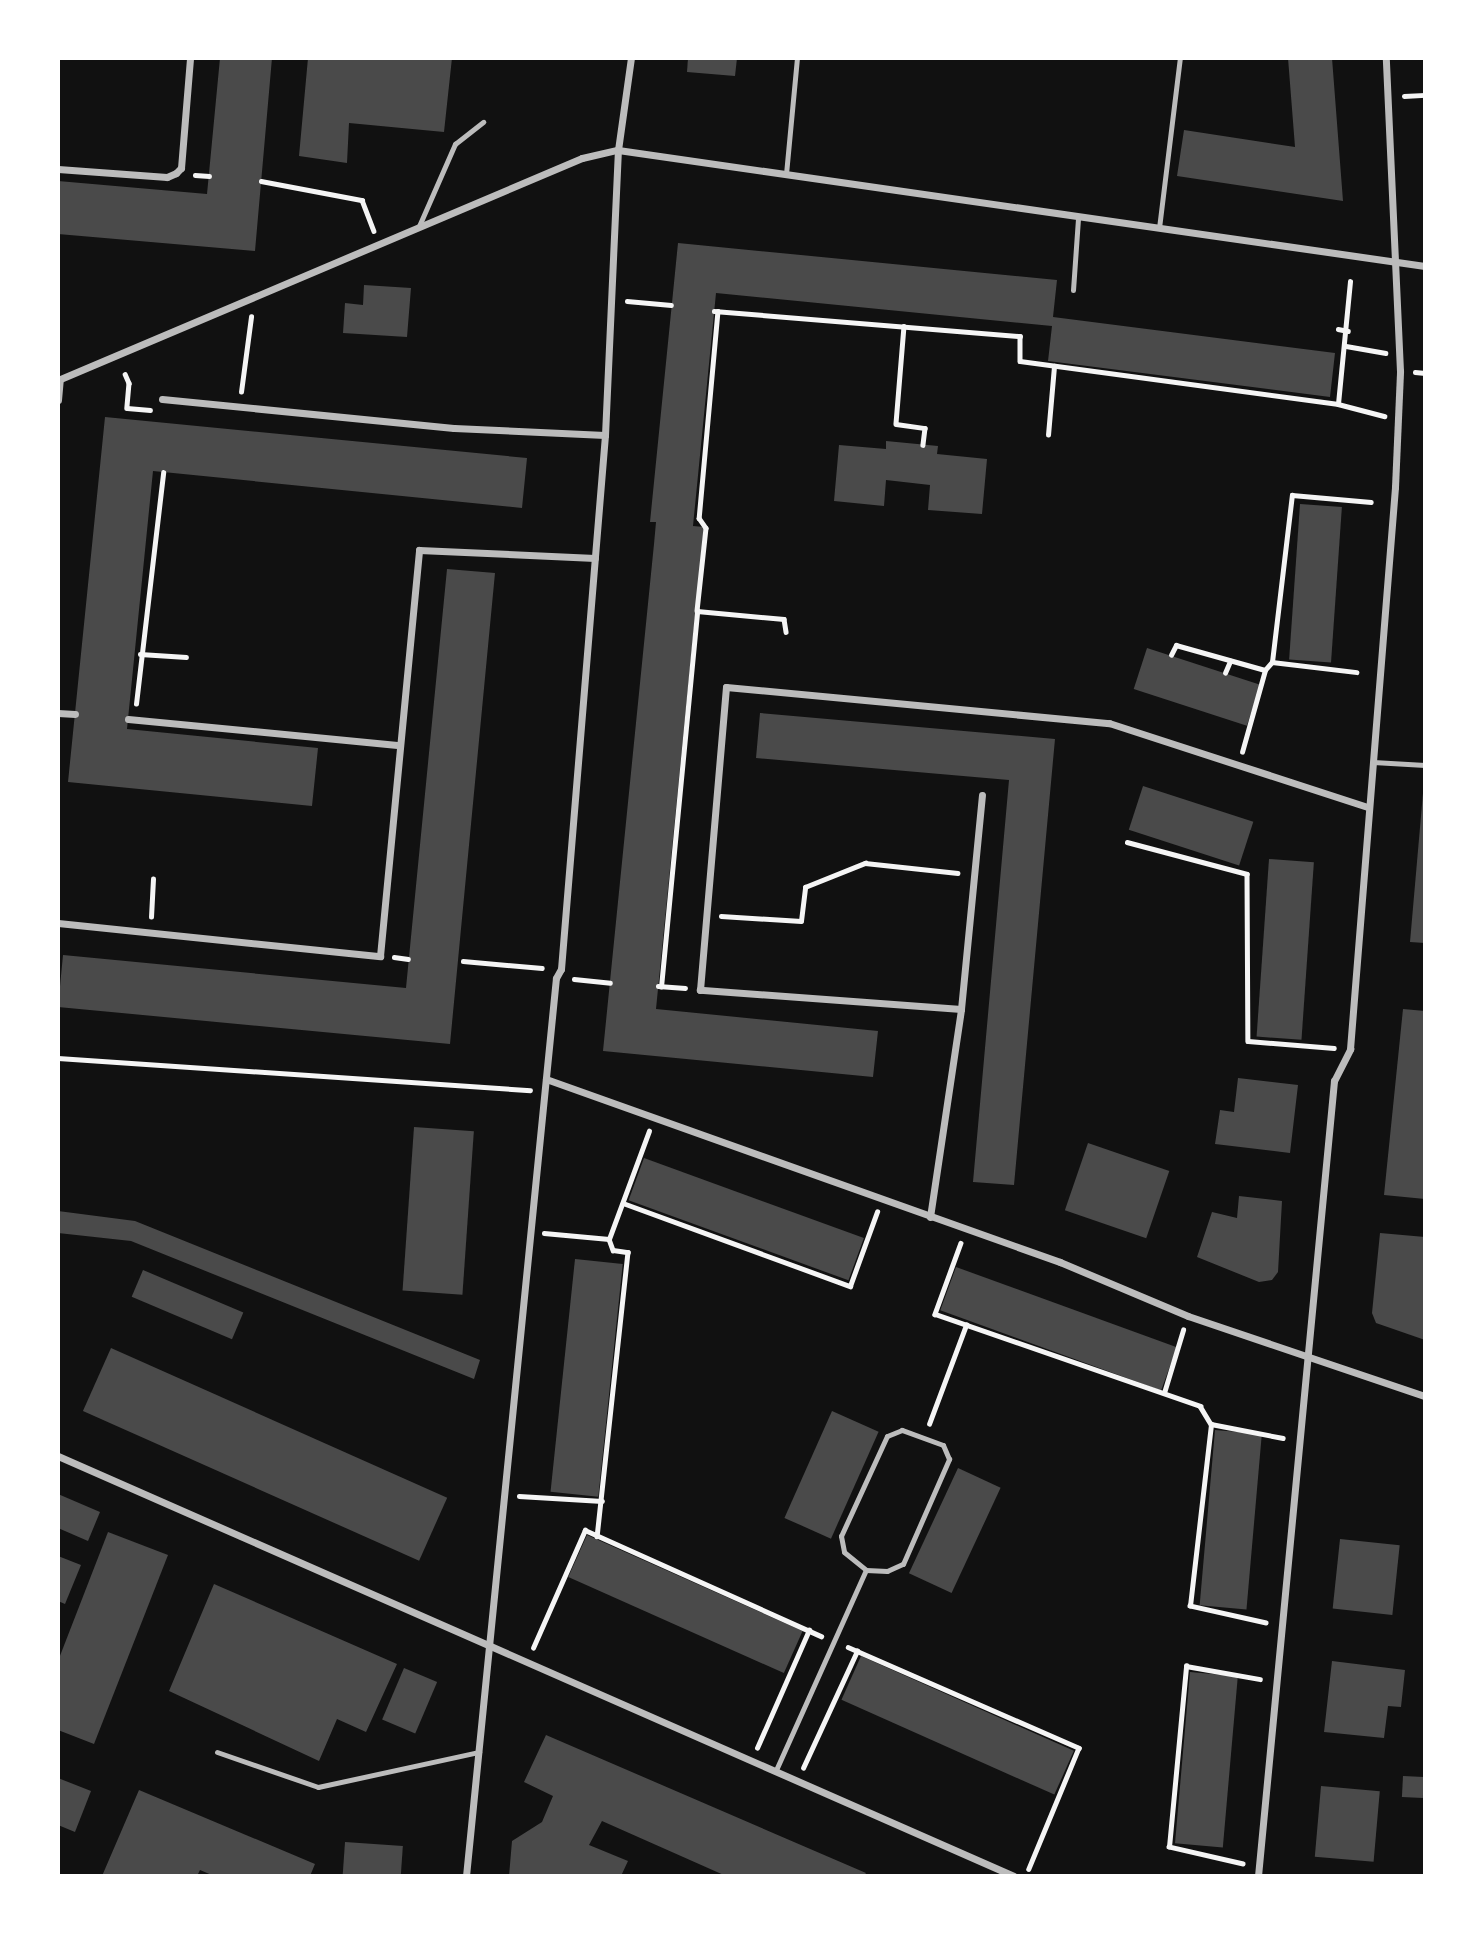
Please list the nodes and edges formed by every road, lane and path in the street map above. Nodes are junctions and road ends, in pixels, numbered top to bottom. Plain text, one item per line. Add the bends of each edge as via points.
1 (190, 58) edge
2 (631, 58) edge
3 (797, 58) edge
4 (1180, 58) edge
5 (1386, 58) edge
6 (483, 122) dead end
7 (618, 150) junction
8 (58, 169) edge
9 (786, 174) junction
10 (261, 181) dead end
11 (1078, 219) junction
12 (419, 226) junction
13 (1159, 230) junction
14 (379, 243) junction
15 (1396, 262) junction
16 (1425, 266) edge
17 (1350, 282) dead end
18 (1073, 290) dead end
19 (253, 299) junction
20 (611, 299) junction
21 (671, 305) dead end
22 (904, 326) junction
23 (1338, 329) dead end
24 (1348, 331) junction
25 (1346, 346) junction
26 (1400, 356) junction
27 (1054, 366) junction
28 (125, 374) dead end
29 (59, 379) edge
30 (166, 399) joint
31 (58, 400) edge
32 (1338, 404) junction
33 (239, 406) junction
34 (1398, 419) junction
35 (605, 435) junction
36 (1048, 435) dead end
37 (923, 444) dead end
38 (163, 473) dead end
39 (1371, 502) dead end
40 (595, 558) junction
41 (697, 611) junction
42 (786, 632) dead end
43 (141, 654) junction
44 (1171, 655) dead end
45 (186, 657) dead end
46 (1230, 661) junction
47 (1272, 662) junction
48 (1265, 670) junction
49 (1356, 672) dead end
50 (1225, 673) dead end
51 (58, 713) edge
52 (75, 714) dead end
53 (131, 719) joint
54 (400, 746) junction
55 (1371, 762) junction
56 (1239, 763) junction
57 (1425, 765) edge
58 (982, 795) dead end
59 (1367, 807) junction
60 (1127, 842) dead end
61 (975, 874) junction
62 (153, 878) dead end
63 (706, 915) junction
64 (58, 923) edge
65 (150, 932) junction
66 (463, 961) dead end
67 (561, 969) junction
68 (556, 978) junction
69 (610, 983) dead end
70 (699, 990) junction
71 (961, 1009) junction
72 (1350, 1049) junction
73 (58, 1058) edge
74 (546, 1079) junction
75 (545, 1091) junction
76 (654, 1118) junction
77 (882, 1198) junction
78 (623, 1203) junction
79 (930, 1217) junction
80 (967, 1228) junction
81 (531, 1231) junction
82 (609, 1239) junction
83 (1188, 1316) junction
84 (966, 1325) junction
85 (1310, 1357) junction
86 (1164, 1393) junction
87 (1425, 1396) edge
88 (1211, 1424) junction
89 (924, 1438) junction
90 (1301, 1441) junction
91 (58, 1456) edge
92 (505, 1495) junction
93 (602, 1501) junction
94 (597, 1536) dead end
95 (866, 1570) junction
96 (1284, 1627) junction
97 (809, 1630) dead end
98 (490, 1643) junction
99 (857, 1651) dead end
100 (1278, 1682) junction
101 (217, 1752) dead end
102 (479, 1752) junction
103 (752, 1760) junction
104 (776, 1770) junction
105 (798, 1780) junction
106 (1259, 1867) junction
107 (466, 1876) edge
108 (1014, 1876) edge
109 (1258, 1876) edge

1 - 8 street via 181,168 176,173 167,177
2 - 7 street
3 - 9 lane
4 - 13 lane
5 - 15 street
6 - 12 lane via 455,144
7 - 9 street
7 - 12 street via 582,158
7 - 20 street
9 - 11 street
10 - 14 path via 362,200
11 - 13 street
11 - 18 lane
12 - 14 street
13 - 15 street
14 - 19 street
15 - 16 street
15 - 26 street
17 - 24 path
19 - 29 street
19 - 33 path
20 - 21 path
20 - 35 street
22 - 27 path via 1020,336 1020,361
22 - 37 path via 896,425 925,428
22 - 41 path via 716,311 699,519 706,528
23 - 24 path
24 - 25 path
25 - 26 path
25 - 32 path
26 - 34 street
27 - 32 path
27 - 36 path
28 - 30 path via 130,383 127,408 160,410
29 - 31 street
30 - 33 street
32 - 34 path
33 - 35 street via 454,428
34 - 55 street
35 - 40 street
38 - 43 path
39 - 47 path via 1292,495
40 - 54 street via 419,550
40 - 67 street
41 - 42 path via 784,619
41 - 70 path via 660,986
43 - 45 path
43 - 53 path
44 - 46 path via 1175,645
46 - 48 path
46 - 50 path
47 - 48 path
47 - 49 path
48 - 56 path
51 - 52 street
53 - 54 street
54 - 65 street via 380,956
55 - 57 lane
55 - 59 street
56 - 59 street
56 - 63 street via 1109,723 726,687
58 - 61 street
59 - 72 street
60 - 72 path via 1247,874 1248,1041
61 - 63 path via 865,863 805,887 801,921
61 - 71 street
62 - 65 path
63 - 70 street
64 - 65 street
66 - 67 path
67 - 68 street
68 - 69 path
68 - 74 street
70 - 71 street
71 - 79 street
72 - 85 street via 1335,1081
73 - 75 path
74 - 75 street
74 - 76 street
75 - 81 street
76 - 77 street
76 - 78 path
77 - 78 path via 850,1286
77 - 79 street
78 - 82 path
79 - 80 street
80 - 83 street
80 - 84 path via 935,1314
81 - 82 path
81 - 92 street
82 - 93 path via 613,1250 628,1252
83 - 85 street
83 - 86 path
84 - 86 path
84 - 89 path
85 - 87 street
85 - 90 street
86 - 88 path via 1200,1406
88 - 90 path
88 - 96 path via 1191,1606
89 - 95 lane via 943,1445 949,1459 904,1564 887,1571
89 - 95 lane via 902,1430 887,1436 841,1536 844,1552
90 - 96 street
91 - 98 street
92 - 93 path
92 - 98 street
93 - 94 path
95 - 104 lane
96 - 100 street
97 - 103 path
98 - 102 street
98 - 103 street
99 - 105 path
100 - 106 street
100 - 106 path via 1186,1666 1168,1847
101 - 102 lane via 318,1787
102 - 107 street
103 - 104 street
104 - 105 street
105 - 108 street
106 - 109 street

